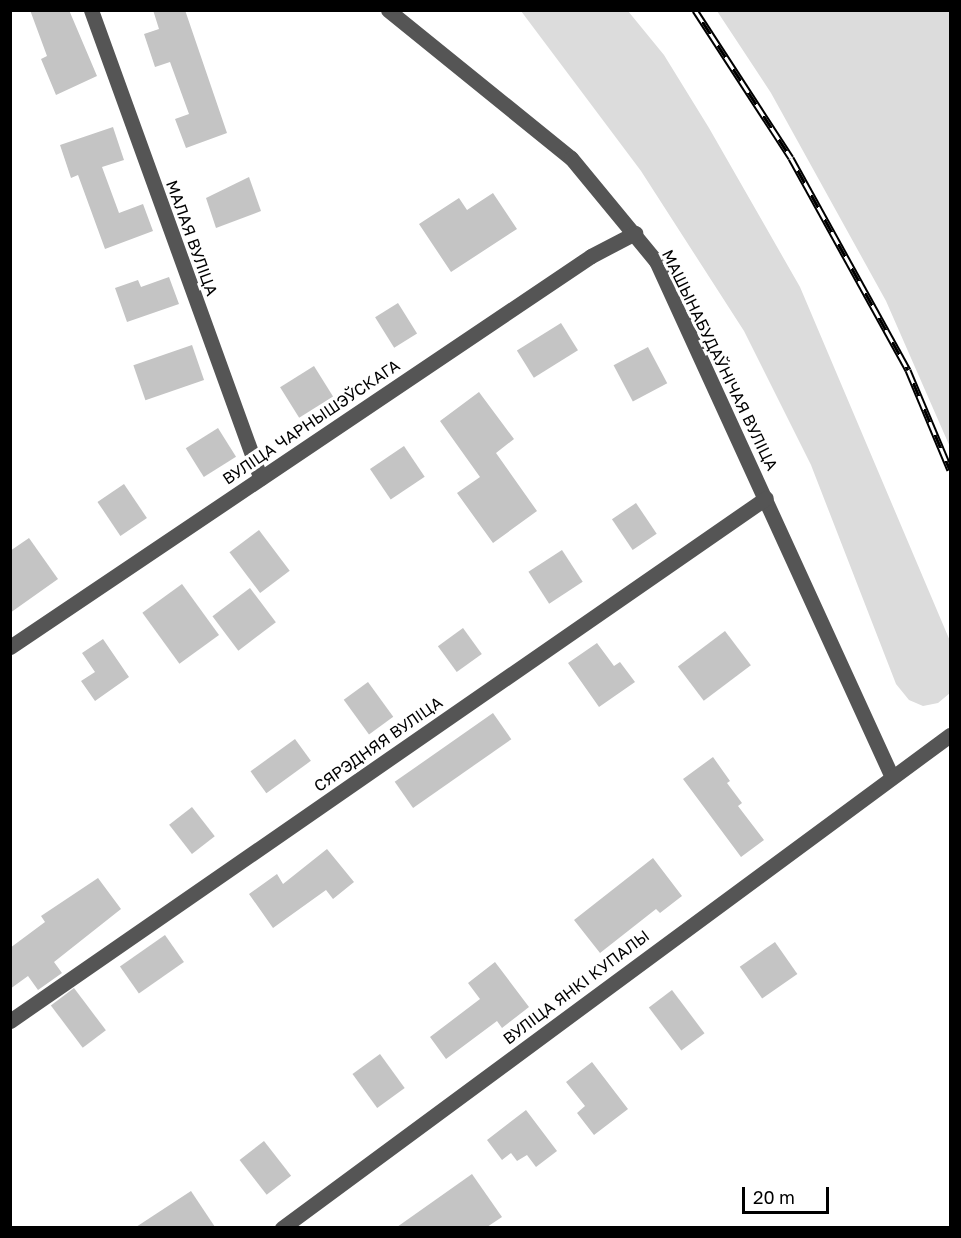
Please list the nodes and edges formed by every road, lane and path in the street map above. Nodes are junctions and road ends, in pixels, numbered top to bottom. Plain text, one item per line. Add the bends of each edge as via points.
1 (91, 10) edge
2 (388, 10) edge
3 (635, 233) junction
4 (260, 478) junction
5 (766, 498) junction
6 (10, 647) edge
7 (951, 735) edge
8 (891, 775) junction
9 (10, 1021) edge
10 (282, 1227) edge

1 - 4 street, МАЛАЯ ВУЛІЦА
2 - 3 street, МАШЫНАБУДАЎНІЧАЯ ВУЛІЦА via 570,158
3 - 4 street, ВУЛІЦА ЧАРНЫШЭЎСКАГА via 591,256
3 - 5 street, МАШЫНАБУДАЎНІЧАЯ ВУЛІЦА via 656,261
4 - 6 street, ВУЛІЦА ЧАРНЫШЭЎСКАГА
5 - 8 street, МАШЫНАБУДАЎНІЧАЯ ВУЛІЦА
5 - 9 street, СЯРЭДНЯЯ ВУЛІЦА
7 - 8 street, ВУЛІЦА ЯНКІ КУПАЛЫ
8 - 10 street, ВУЛІЦА ЯНКІ КУПАЛЫ

